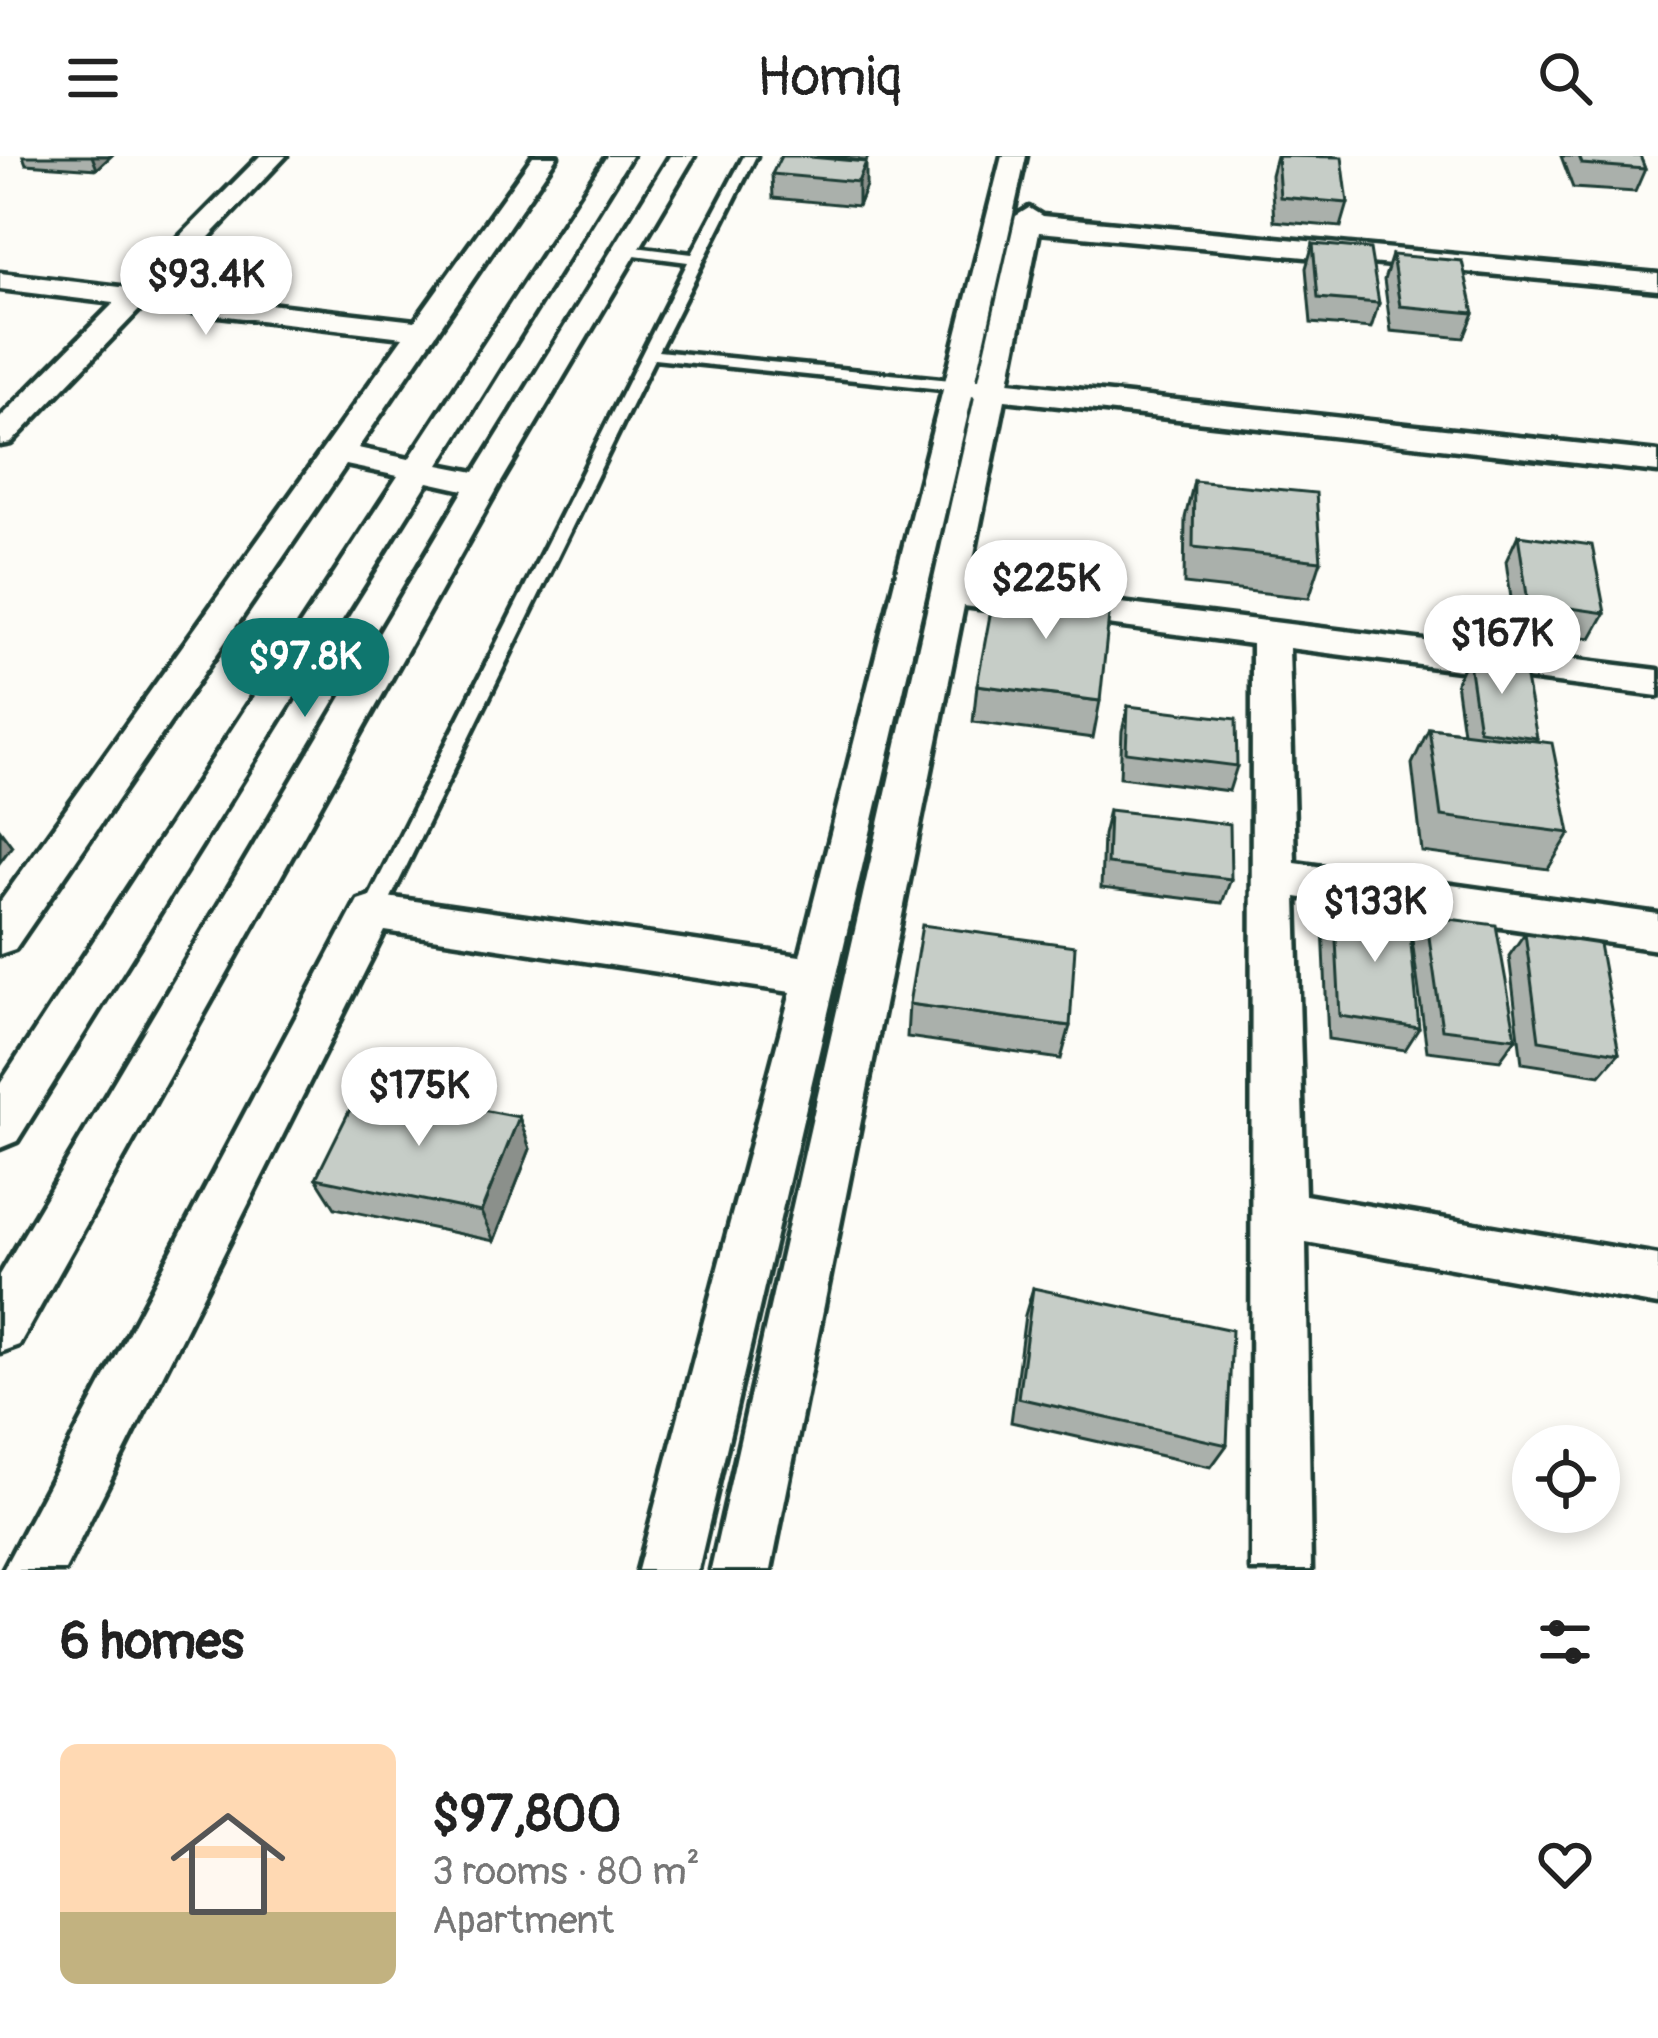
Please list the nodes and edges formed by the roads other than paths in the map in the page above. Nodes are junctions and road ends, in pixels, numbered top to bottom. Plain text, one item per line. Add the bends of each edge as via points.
1 (248, 156) edge
2 (274, 156) edge
3 (545, 156) edge
4 (619, 156) edge
5 (682, 156) edge
6 (749, 156) edge
7 (1014, 156) edge
8 (1041, 156) edge
9 (1027, 223) junction
10 (492, 234) junction
11 (566, 241) junction
12 (627, 250) junction
13 (696, 259) junction
14 (0, 281) edge
15 (1658, 282) edge
16 (122, 295) junction
17 (419, 330) junction
18 (649, 354) junction
19 (977, 387) junction
20 (0, 401) edge
21 (0, 436) edge
22 (339, 454) junction
23 (1658, 463) edge
24 (415, 470) junction
25 (484, 484) junction
26 (950, 593) junction
27 (1270, 634) junction
28 (1658, 683) edge
29 (1275, 877) junction
30 (373, 912) junction
31 (1658, 932) edge
32 (0, 936) edge
33 (817, 977) junction
34 (0, 1126) edge
35 (1280, 1214) junction
36 (1658, 1280) edge
37 (0, 1326) edge
38 (33, 1570) edge
39 (668, 1570) edge
40 (741, 1570) edge
41 (1281, 1570) edge

1 - 16 street
2 - 16 street
3 - 10 street
4 - 11 street
5 - 12 street
6 - 13 lane
7 - 19 street
8 - 9 street
9 - 15 street
9 - 19 street
10 - 11 street
10 - 17 street
11 - 24 street
12 - 13 lane
12 - 25 street
13 - 18 lane
14 - 16 street
16 - 17 street
16 - 20 street
16 - 21 street
17 - 22 street
18 - 19 lane
18 - 30 lane
19 - 23 street
19 - 26 street
19 - 33 street
22 - 24 street
22 - 32 street
24 - 25 street
24 - 34 street
25 - 37 street
26 - 27 street
26 - 40 street
27 - 28 street
27 - 29 street
29 - 31 street
29 - 35 street
30 - 33 street
30 - 38 street
33 - 39 street
35 - 36 street
35 - 41 street

